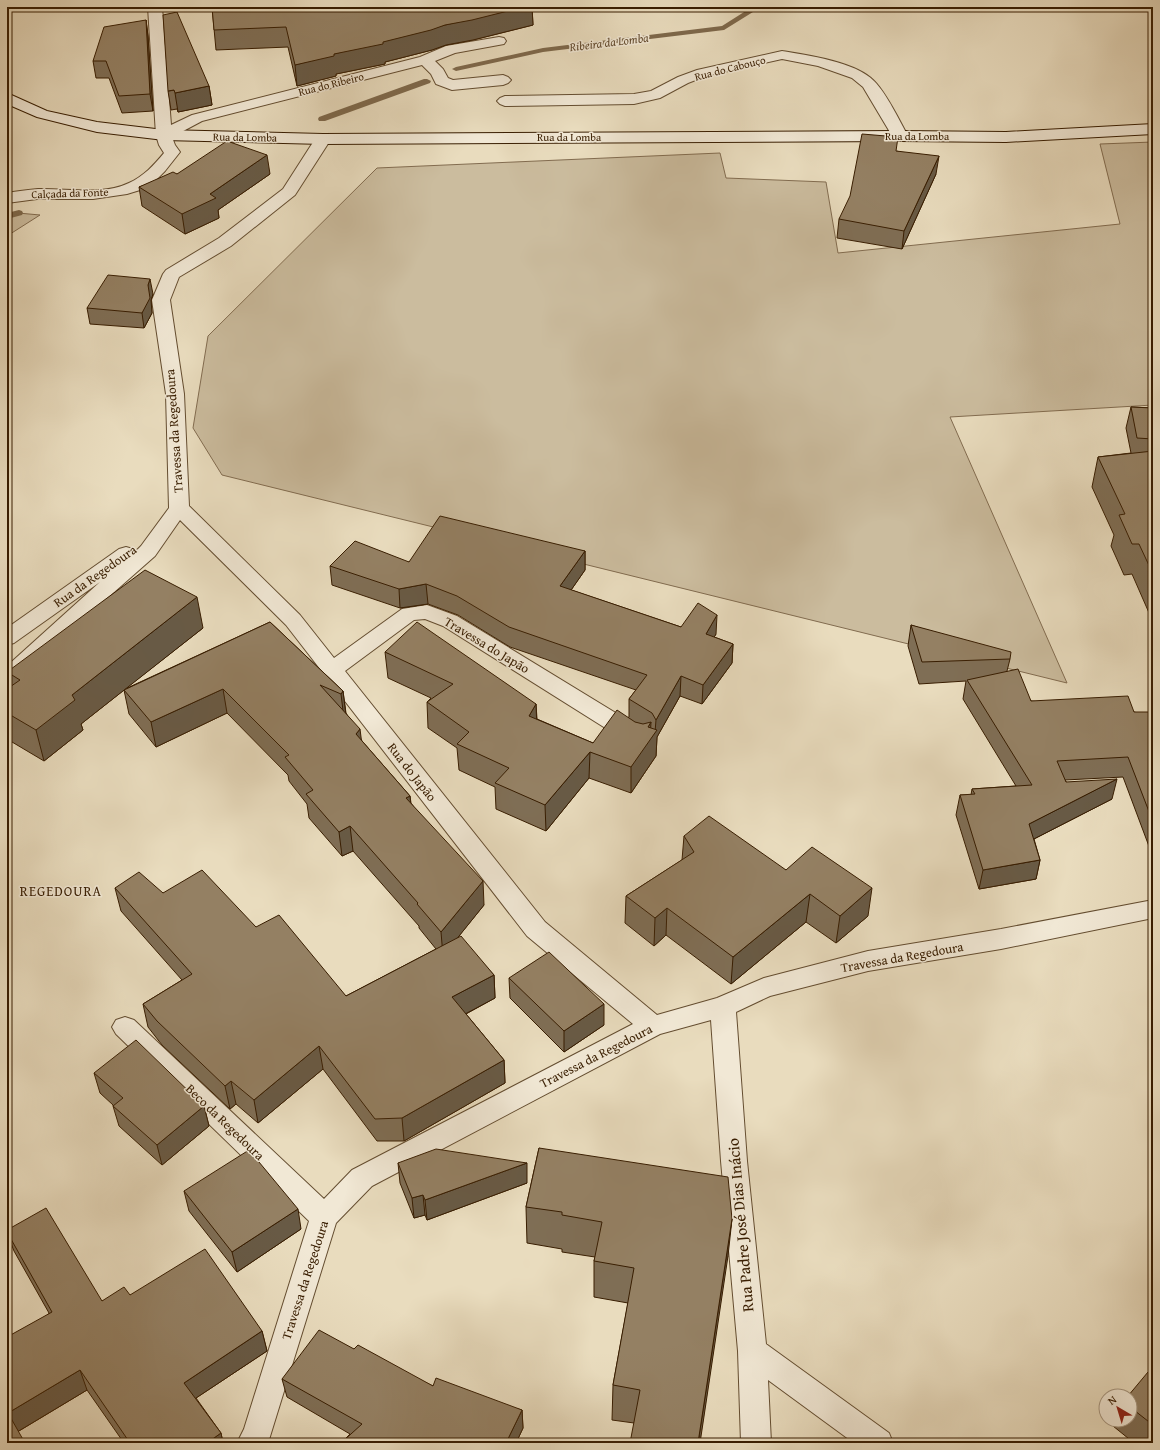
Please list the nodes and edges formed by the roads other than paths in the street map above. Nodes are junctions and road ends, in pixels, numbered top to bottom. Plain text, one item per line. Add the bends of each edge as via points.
1 (155, 7) edge
2 (499, 41) dead end
3 (425, 60) junction
4 (503, 80) dead end
5 (7, 98) edge
6 (505, 101) dead end
7 (1153, 120) edge
8 (1153, 129) edge
9 (1103, 131) junction
10 (164, 135) junction
11 (900, 136) junction
12 (323, 138) junction
13 (7, 198) edge
14 (179, 508) junction
15 (7, 638) edge
16 (332, 670) junction
17 (7, 678) edge
18 (643, 740) edge
19 (1153, 909) edge
20 (723, 1006) junction
21 (653, 1026) junction
22 (125, 1027) dead end
23 (324, 1217) junction
24 (752, 1351) junction
25 (252, 1443) edge
26 (756, 1443) edge
27 (878, 1443) edge

1 - 10 street
2 - 3 street, Rua do Ribeiro via 453,49
3 - 4 street via 438,72 441,81 452,85
3 - 10 street, Rua do Ribeiro via 197,118
5 - 10 street, Rua da Lomba via 42,114 96,127
6 - 11 street, Rua do Cabouço via 634,99 656,95 702,73 782,55 821,62 857,75 869,84
7 - 9 street, Rua da Lomba
8 - 9 street, Rua da Lomba
9 - 11 street, Rua da Lomba via 1006,137
10 - 12 street, Rua da Lomba
10 - 13 street, Calçada da Fonte via 172,152 146,181 131,188 99,194 36,194
11 - 12 street, Rua da Lomba
12 - 14 street, Travessa da Regedoura via 289,192 225,242 172,274 161,300 175,394
14 - 15 street, Rua da Regedoura via 139,545
14 - 16 street, Rua do Japão via 293,620
14 - 17 street, Travessa da Regedoura via 148,551
16 - 18 street, Travessa do Japão via 409,614 427,612 450,621
16 - 21 street, Rua do Japão via 536,929
19 - 20 street, Travessa da Regedoura via 1001,939 868,960 764,988
20 - 21 street, Travessa da Regedoura
20 - 24 street, Rua Padre José Dias Inácio via 734,1161
21 - 23 street, Travessa da Regedoura via 362,1178
22 - 23 street, Beco da Regedoura
23 - 25 street, Travessa da Regedoura via 257,1434
24 - 26 street, Rua Padre José Dias Inácio
24 - 27 street

